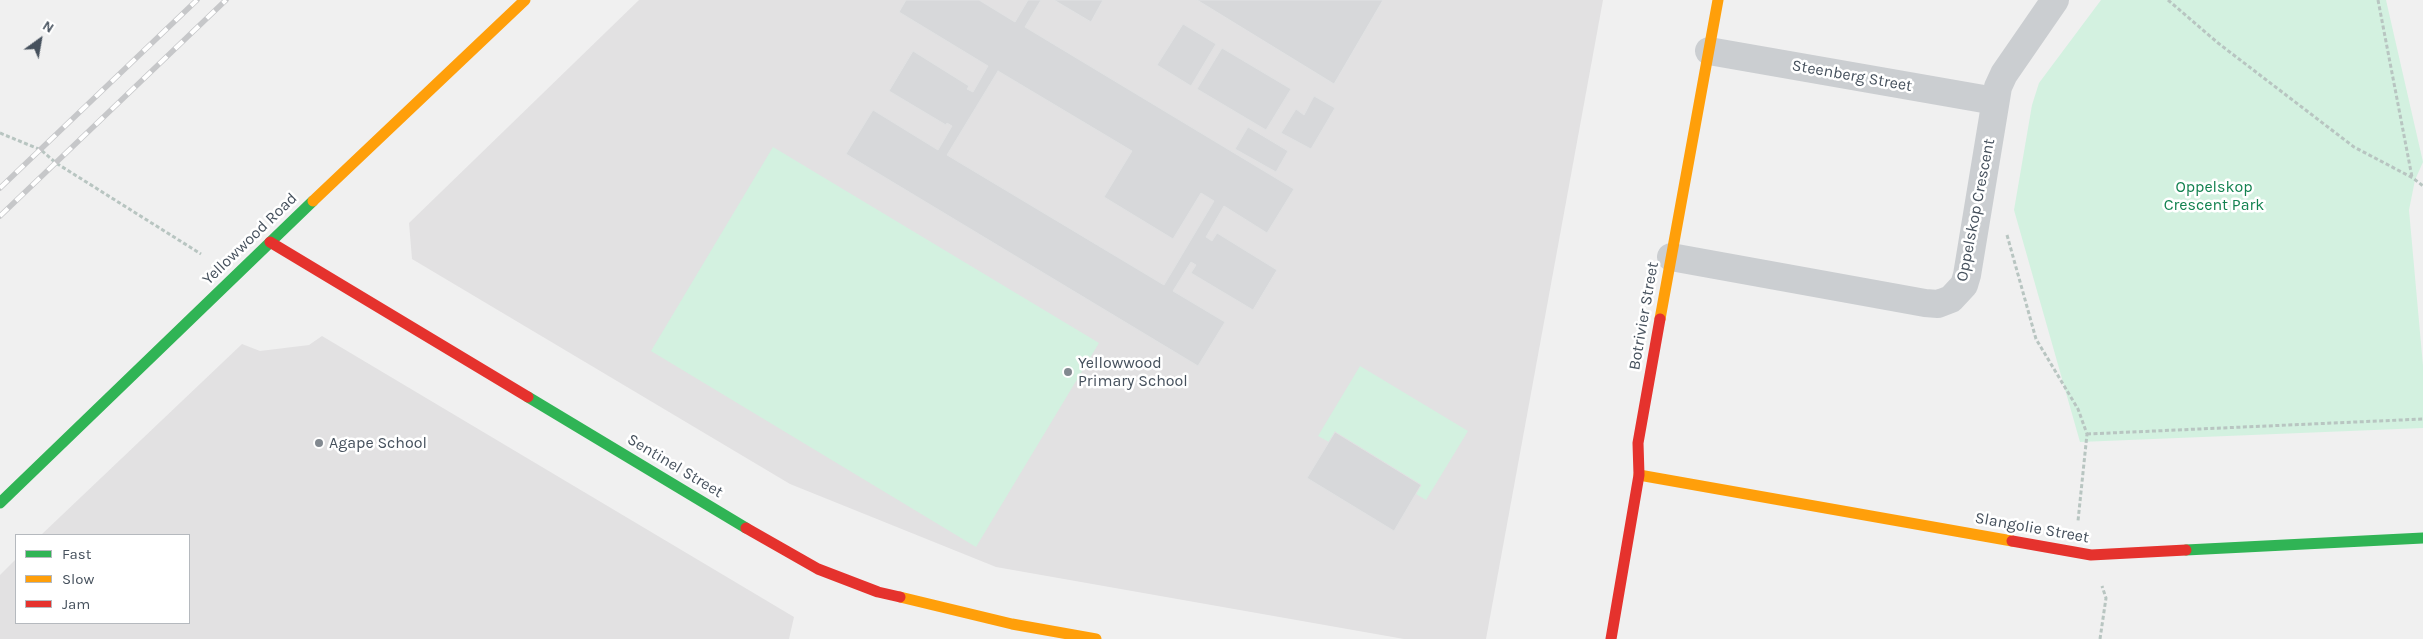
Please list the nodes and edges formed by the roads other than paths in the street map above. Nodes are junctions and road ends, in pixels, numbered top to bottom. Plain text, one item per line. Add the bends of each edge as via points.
1 (525, 0) edge
2 (1718, 0) edge
3 (2055, 0) edge
4 (1708, 51) junction
5 (1995, 101) junction
6 (270, 242) junction
7 (1671, 257) junction
8 (1639, 475) junction
9 (0, 503) edge
10 (2423, 538) edge
11 (1096, 639) edge
12 (1611, 639) edge

1 - 6 street, Yellowwood Road
2 - 4 street, Botrivier Street
3 - 5 street, Oppelskop Crescent via 2004,74
4 - 5 street, Steenberg Street
4 - 7 street, Botrivier Street
5 - 7 street, Oppelskop Crescent via 1964,285 1951,299 1938,304
6 - 9 street, Yellowwood Road
6 - 11 street, Sentinel Street via 818,569 878,592 1012,624
7 - 8 street, Botrivier Street via 1638,443
8 - 10 street, Slangolie Street via 2091,555
8 - 12 street, Botrivier Street

